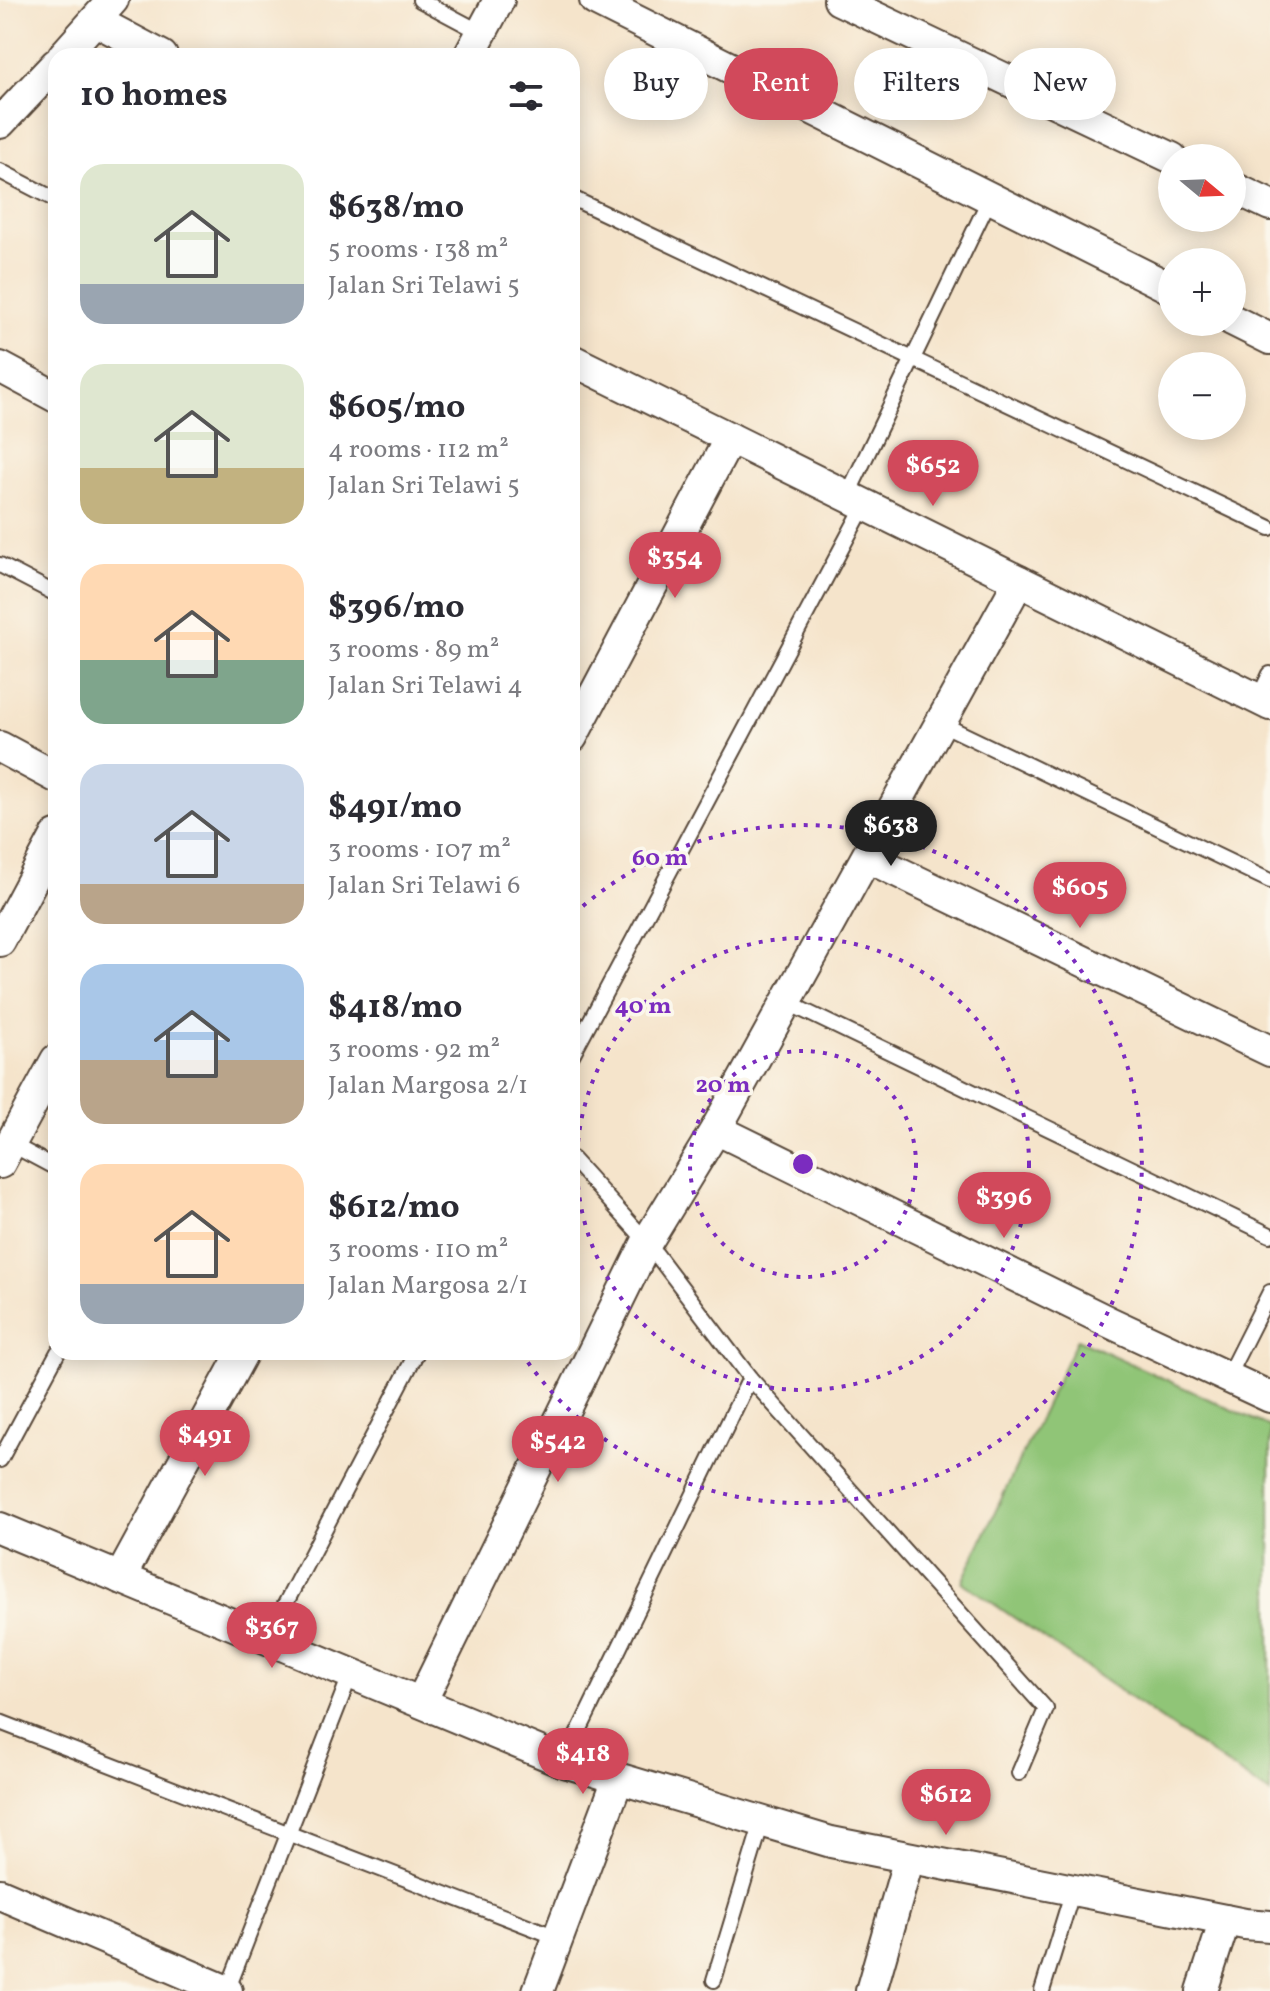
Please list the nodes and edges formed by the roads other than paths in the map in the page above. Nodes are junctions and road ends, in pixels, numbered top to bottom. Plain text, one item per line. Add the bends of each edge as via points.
1 (420, 0) edge
2 (499, 0) edge
3 (595, 0) edge
4 (839, 0) edge
5 (105, 10) edge
6 (476, 44) edge
7 (70, 48) edge
8 (152, 48) edge
9 (48, 72) edge
10 (0, 123) edge
11 (1158, 151) edge
12 (0, 171) edge
13 (1246, 194) edge
14 (48, 196) edge
15 (990, 198) junction
16 (580, 202) edge
17 (1270, 205) edge
18 (1158, 282) edge
19 (1246, 327) edge
20 (1270, 339) edge
21 (913, 359) junction
22 (0, 367) edge
23 (580, 370) edge
24 (48, 393) edge
25 (730, 438) junction
26 (856, 500) junction
27 (1270, 528) edge
28 (0, 565) edge
29 (1019, 581) junction
30 (48, 590) edge
31 (1266, 692) edge
32 (580, 722) edge
33 (940, 723) junction
34 (0, 747) edge
35 (48, 773) edge
36 (48, 851) edge
37 (867, 857) junction
38 (1270, 881) edge
39 (0, 941) edge
40 (786, 1002) junction
41 (580, 1039) edge
42 (1270, 1051) edge
43 (48, 1075) edge
44 (716, 1129) junction
45 (5, 1154) edge
46 (48, 1166) edge
47 (580, 1168) edge
48 (1270, 1235) edge
49 (647, 1242) junction
50 (1270, 1292) edge
51 (54, 1360) edge
52 (239, 1360) edge
53 (413, 1360) edge
54 (1227, 1377) junction
55 (750, 1378) junction
56 (1270, 1397) edge
57 (0, 1460) edge
58 (0, 1528) edge
59 (120, 1578) junction
60 (267, 1639) junction
61 (351, 1673) junction
62 (421, 1702) junction
63 (0, 1722) edge
64 (564, 1762) junction
65 (1019, 1773) dead end
66 (618, 1779) junction
67 (762, 1822) junction
68 (289, 1833) junction
69 (909, 1858) junction
70 (1073, 1890) junction
71 (0, 1894) edge
72 (1225, 1920) junction
73 (1270, 1926) edge
74 (559, 1938) junction
75 (714, 1980) dead end
76 (227, 1991) edge
77 (538, 1991) edge
78 (871, 1991) edge
79 (1042, 1991) edge
80 (1202, 1991) edge

1 - 6 lane
2 - 6 street
3 - 15 street
4 - 11 street
5 - 7 street
5 - 8 street
9 - 10 street
12 - 14 lane
13 - 17 street
15 - 18 street
15 - 21 lane
16 - 21 lane
19 - 20 street
21 - 26 lane
21 - 27 lane
22 - 24 street
23 - 25 street
25 - 26 street
25 - 32 street
26 - 29 street
26 - 41 lane
28 - 30 lane
29 - 31 street
29 - 33 street
33 - 37 street
33 - 38 lane
34 - 35 street
36 - 39 street
37 - 40 street
37 - 42 street
40 - 44 street
40 - 48 lane
43 - 45 street
44 - 49 street
44 - 54 street
45 - 46 lane
47 - 49 lane
49 - 55 lane
49 - 62 street
50 - 54 lane
51 - 57 lane
52 - 59 street
53 - 60 lane
54 - 56 street
55 - 64 lane
55 - 65 lane via 1046,1709
58 - 59 street
59 - 60 street
60 - 61 street
61 - 62 street
61 - 68 lane
62 - 64 street
63 - 68 lane
64 - 66 street
66 - 67 street
66 - 74 street
67 - 69 street
67 - 75 lane
68 - 74 lane
68 - 76 lane
69 - 70 street
69 - 78 street
70 - 72 street
70 - 79 lane
71 - 76 street
72 - 73 street
72 - 80 street
74 - 77 street

